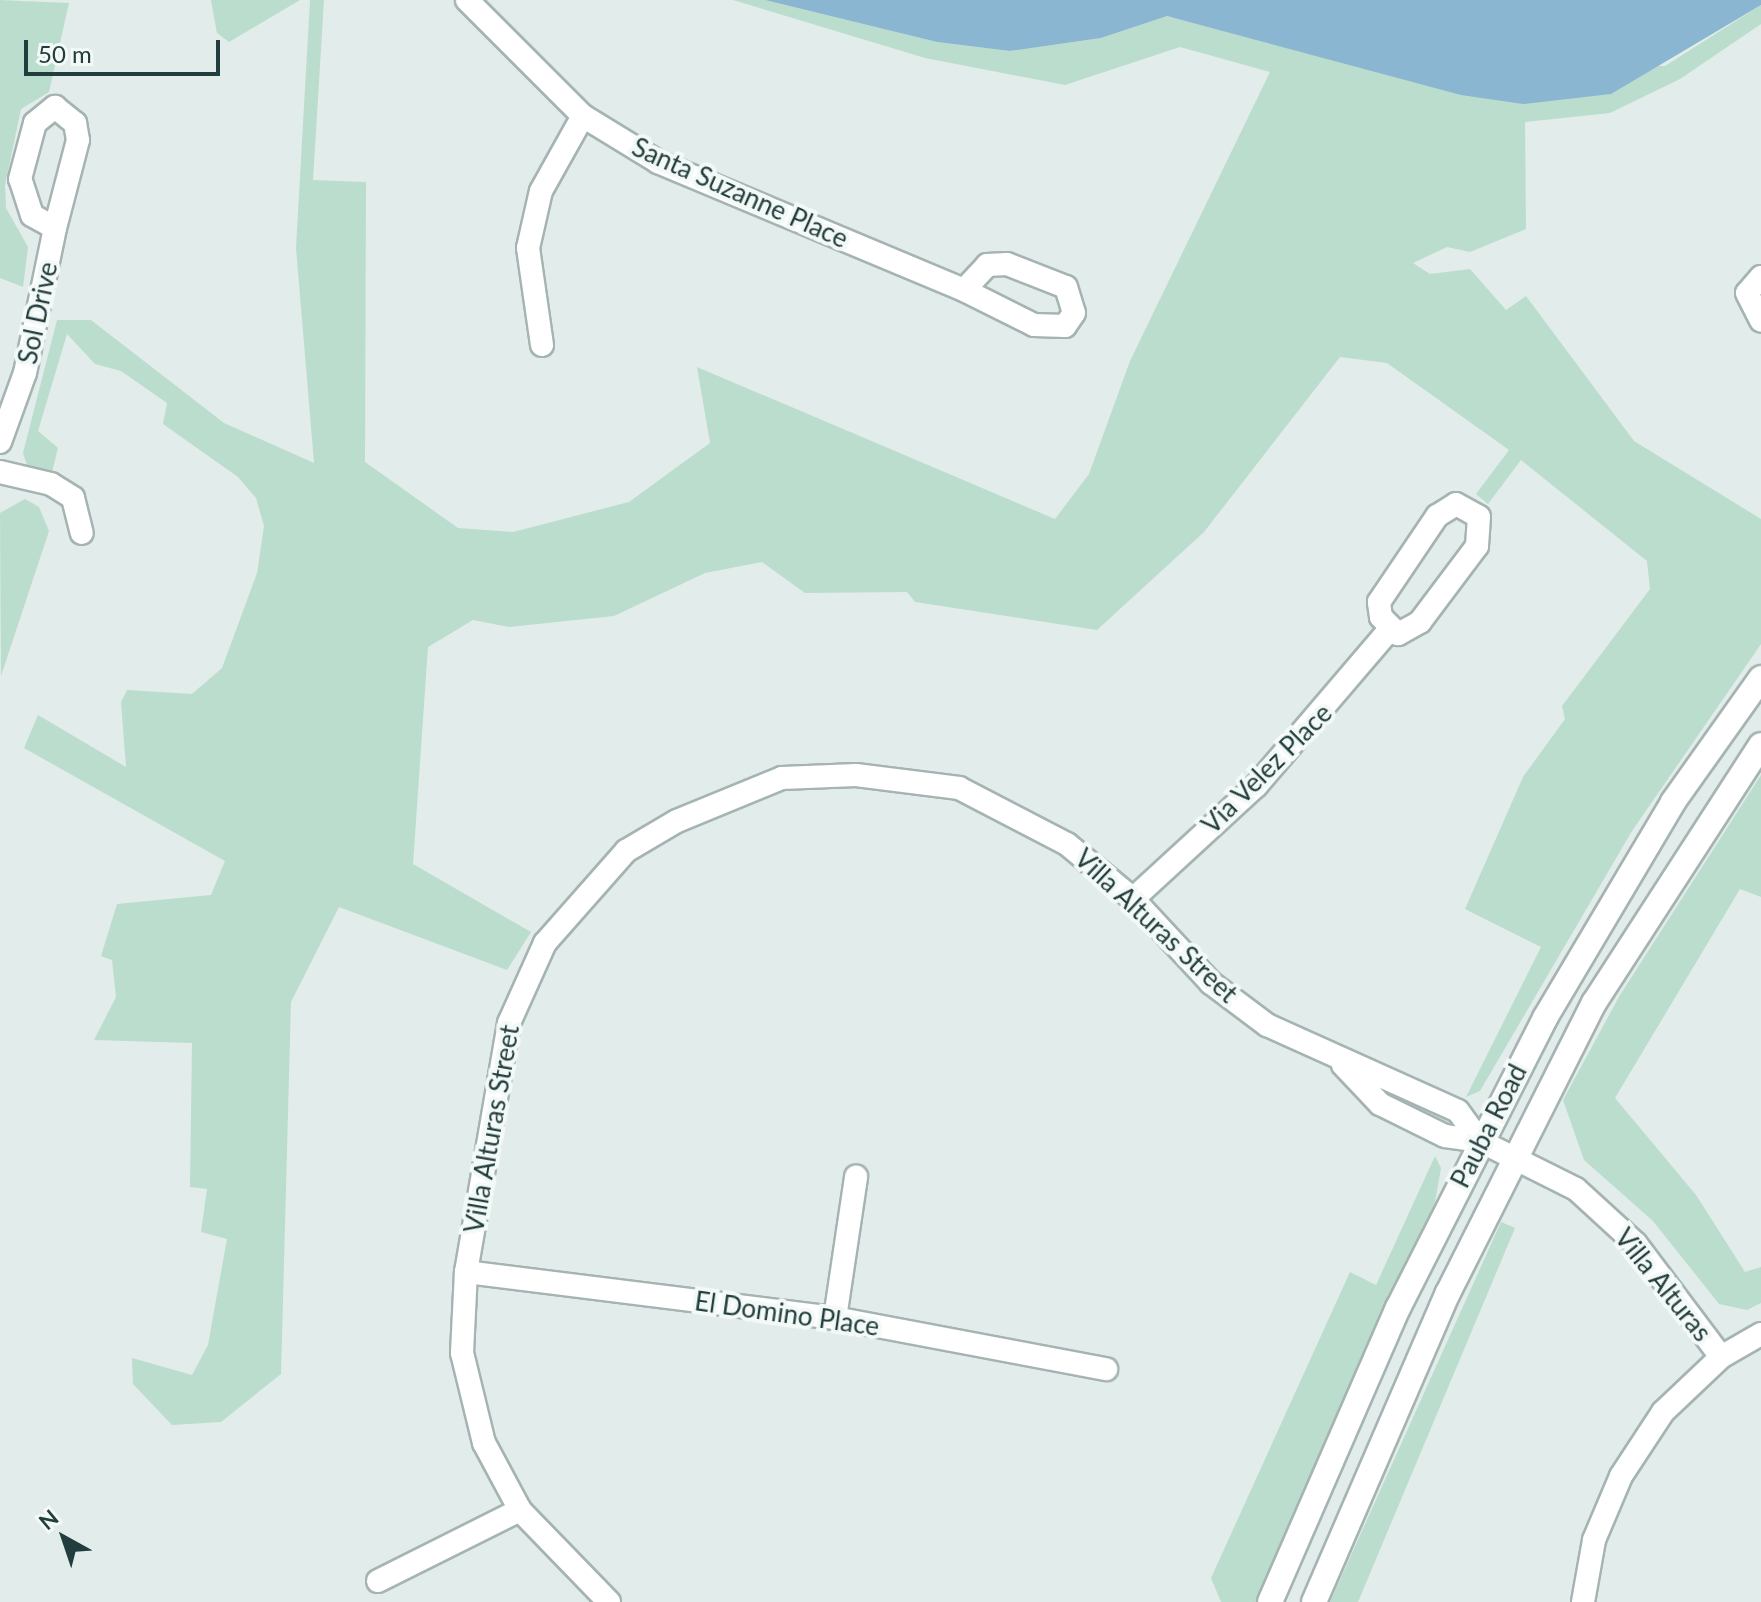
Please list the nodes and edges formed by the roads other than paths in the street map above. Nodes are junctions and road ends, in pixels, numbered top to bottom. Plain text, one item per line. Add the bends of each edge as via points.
1 (467, 0) edge
2 (583, 116) junction
3 (55, 228) junction
4 (1761, 277) edge
5 (964, 290) dead end
6 (1761, 321) edge
7 (542, 345) dead end
8 (0, 442) edge
9 (0, 472) edge
10 (82, 533) dead end
11 (1390, 629) junction
12 (1761, 678) edge
13 (1761, 745) edge
14 (1133, 899) junction
15 (1480, 1141) junction
16 (1516, 1157) junction
17 (856, 1177) dead end
18 (466, 1272) junction
19 (835, 1318) junction
20 (1761, 1334) edge
21 (1721, 1357) junction
22 (1106, 1369) dead end
23 (520, 1510) junction
24 (378, 1581) dead end
25 (609, 1602) edge
26 (1270, 1602) edge
27 (1314, 1602) edge
28 (1583, 1602) edge

1 - 2 street, Santa Suzanne Place
2 - 5 street, Santa Suzanne Place via 658,162
2 - 7 street via 541,191 528,248
3 - 3 street, Sol Drive via 78,140 67,110 55,107 35,123 20,179 22,201
3 - 8 street, Sol Drive via 25,373
4 - 6 street via 1747,293
9 - 10 street via 51,484 73,498
11 - 11 street via 1398,634 1420,622 1477,546 1483,530 1470,507 1456,504 1437,516 1384,593 1379,610
11 - 14 street, Via Velez Place via 1256,786
12 - 15 main road, Pauba Road via 1625,880
13 - 16 main road, Pauba Road via 1594,1003
14 - 15 street, Villa Alturas Street via 1211,983 1267,1025 1343,1065 1393,1078 1458,1111
14 - 18 street, Villa Alturas Street via 1021,816 915,778 782,778 677,821 626,851 545,943 509,1023
15 - 16 street, Villa Alturas
15 - 26 main road, Pauba Road
16 - 21 street, Villa Alturas via 1576,1189 1636,1244
16 - 27 main road, Pauba Road
17 - 19 street
18 - 19 street, El Domino Place
18 - 23 street, Villa Alturas Street via 462,1353 484,1443
19 - 22 street, El Domino Place
20 - 21 street
21 - 28 street via 1663,1412 1621,1476 1594,1540
23 - 24 street
23 - 25 street, Villa Alturas Street

